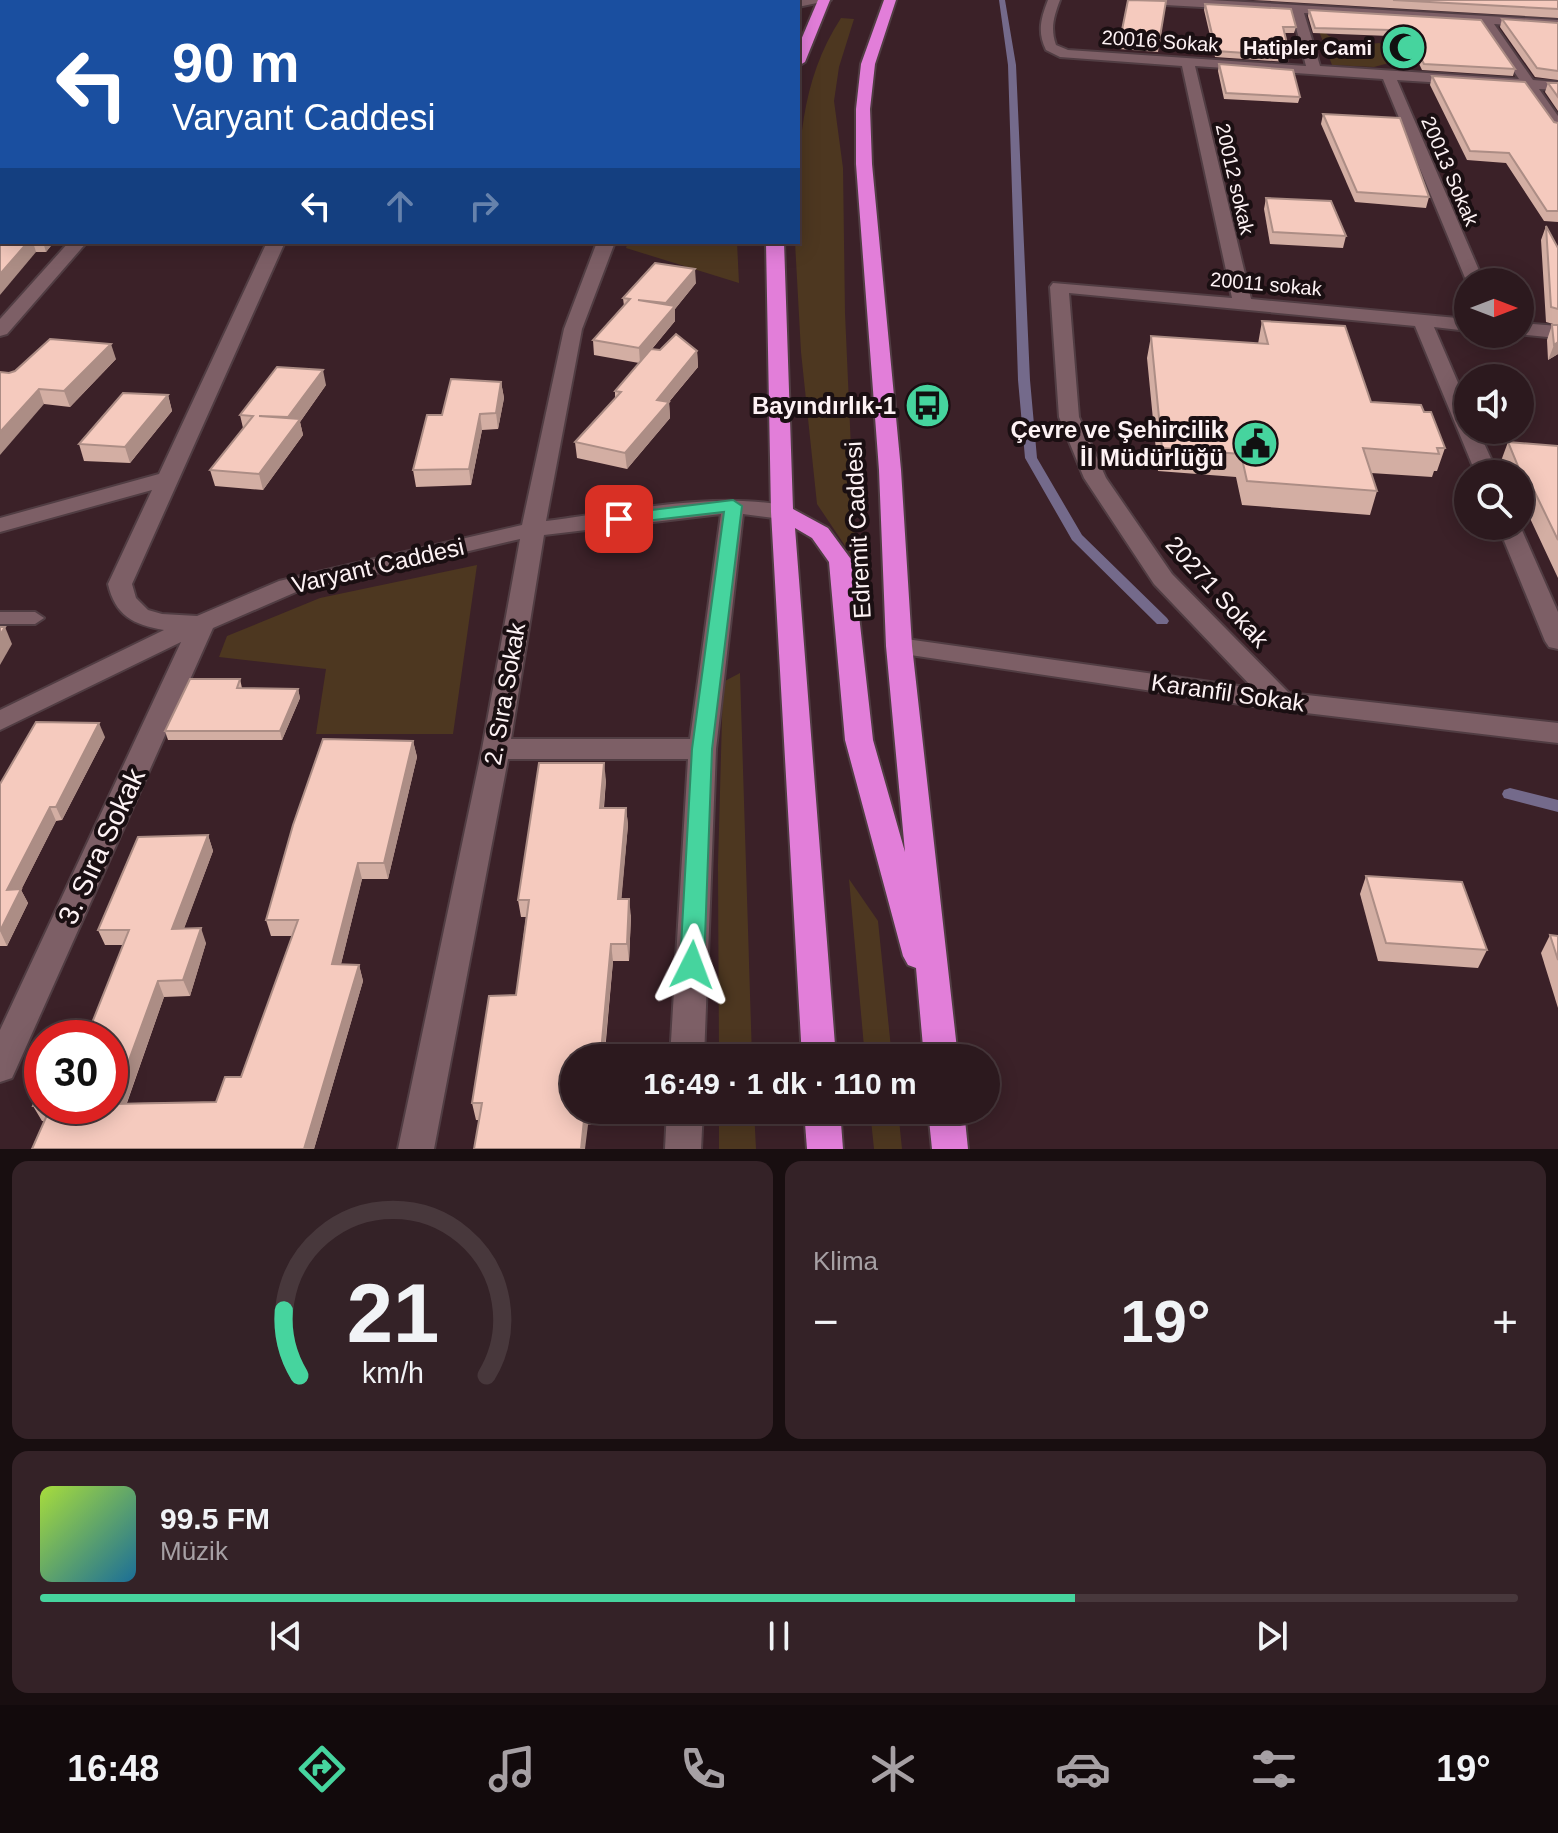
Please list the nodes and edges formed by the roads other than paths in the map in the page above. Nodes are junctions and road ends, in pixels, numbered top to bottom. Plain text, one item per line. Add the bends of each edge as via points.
1 (824, 0) edge
2 (890, 0) edge
3 (1054, 0) edge
4 (1148, 0) edge
5 (1154, 0) edge
6 (1426, 0) edge
7 (800, 3) edge
8 (1328, 5) edge
9 (1297, 9) junction
10 (1436, 17) junction
11 (1485, 20) junction
12 (1558, 24) edge
13 (800, 57) edge
14 (1188, 63) junction
15 (1314, 70) junction
16 (1388, 75) junction
17 (1528, 83) junction
18 (1558, 86) edge
19 (1558, 127) edge
20 (76, 244) edge
21 (275, 244) edge
22 (605, 244) edge
23 (775, 244) edge
24 (1469, 268) edge
25 (1059, 287) joint
26 (1243, 305) junction
27 (1422, 321) junction
28 (1454, 324) edge
29 (0, 330) edge
30 (1534, 330) edge
31 (1558, 332) edge
32 (1454, 397) edge
33 (166, 479) junction
34 (733, 506) junction
35 (782, 512) junction
36 (0, 525) edge
37 (533, 529) junction
38 (1515, 540) edge
39 (0, 618) edge
40 (35, 618) dead end
41 (202, 624) junction
42 (1558, 641) edge
43 (899, 646) junction
44 (1281, 701) junction
45 (0, 721) edge
46 (1558, 733) edge
47 (496, 749) junction
48 (702, 749) junction
49 (937, 1020) junction
50 (688, 1044) edge
51 (818, 1044) edge
52 (940, 1044) edge
53 (0, 1067) edge
54 (684, 1124) edge
55 (823, 1124) edge
56 (947, 1124) edge
57 (416, 1149) edge
58 (683, 1149) edge
59 (825, 1149) edge
60 (950, 1149) edge

1 - 7 street
1 - 13 highway
2 - 43 highway, Edremit Caddesi via 868,64 863,109
3 - 14 street, 20016 Sokak via 1045,21 1048,41 1056,51
4 - 5 street
5 - 9 street
6 - 10 street
8 - 9 street
8 - 10 street
9 - 15 street
10 - 11 street
11 - 12 street
11 - 17 street
14 - 15 street, 20016 Sokak
14 - 26 street, 20012 sokak
15 - 16 street, 20016 Sokak
16 - 17 street, 20016 Sokak
16 - 24 street, 20013 Sokak
17 - 18 street, 20016 Sokak
17 - 19 street
20 - 29 street
21 - 33 street
22 - 37 street, 2. Sıra Sokak via 573,329
23 - 35 highway
25 - 26 street, 20011 sokak
25 - 44 street, 20271 Sokak via 1069,417 1095,478 1163,579
26 - 27 street, 20011 sokak
27 - 28 street, 20011 sokak
27 - 32 street
30 - 31 street
33 - 36 street
33 - 41 street via 126,565 121,601 153,621
34 - 35 street, Varyant Caddesi
34 - 37 street, Varyant Caddesi
34 - 48 street
35 - 49 highway via 820,533 841,562 859,740
35 - 51 highway
37 - 41 street, Varyant Caddesi via 288,586
37 - 47 street, 2. Sıra Sokak
38 - 42 street
39 - 40 lane
41 - 45 street, Varyant Caddesi
41 - 53 street, 3. Sıra Sokak
43 - 44 street, Karanfil Sokak
43 - 49 highway, Edremit Caddesi
44 - 46 street, Karanfil Sokak
47 - 48 street
47 - 57 street, 2. Sıra Sokak
48 - 50 street
49 - 52 highway, Edremit Caddesi
54 - 58 street
55 - 59 highway
56 - 60 highway

